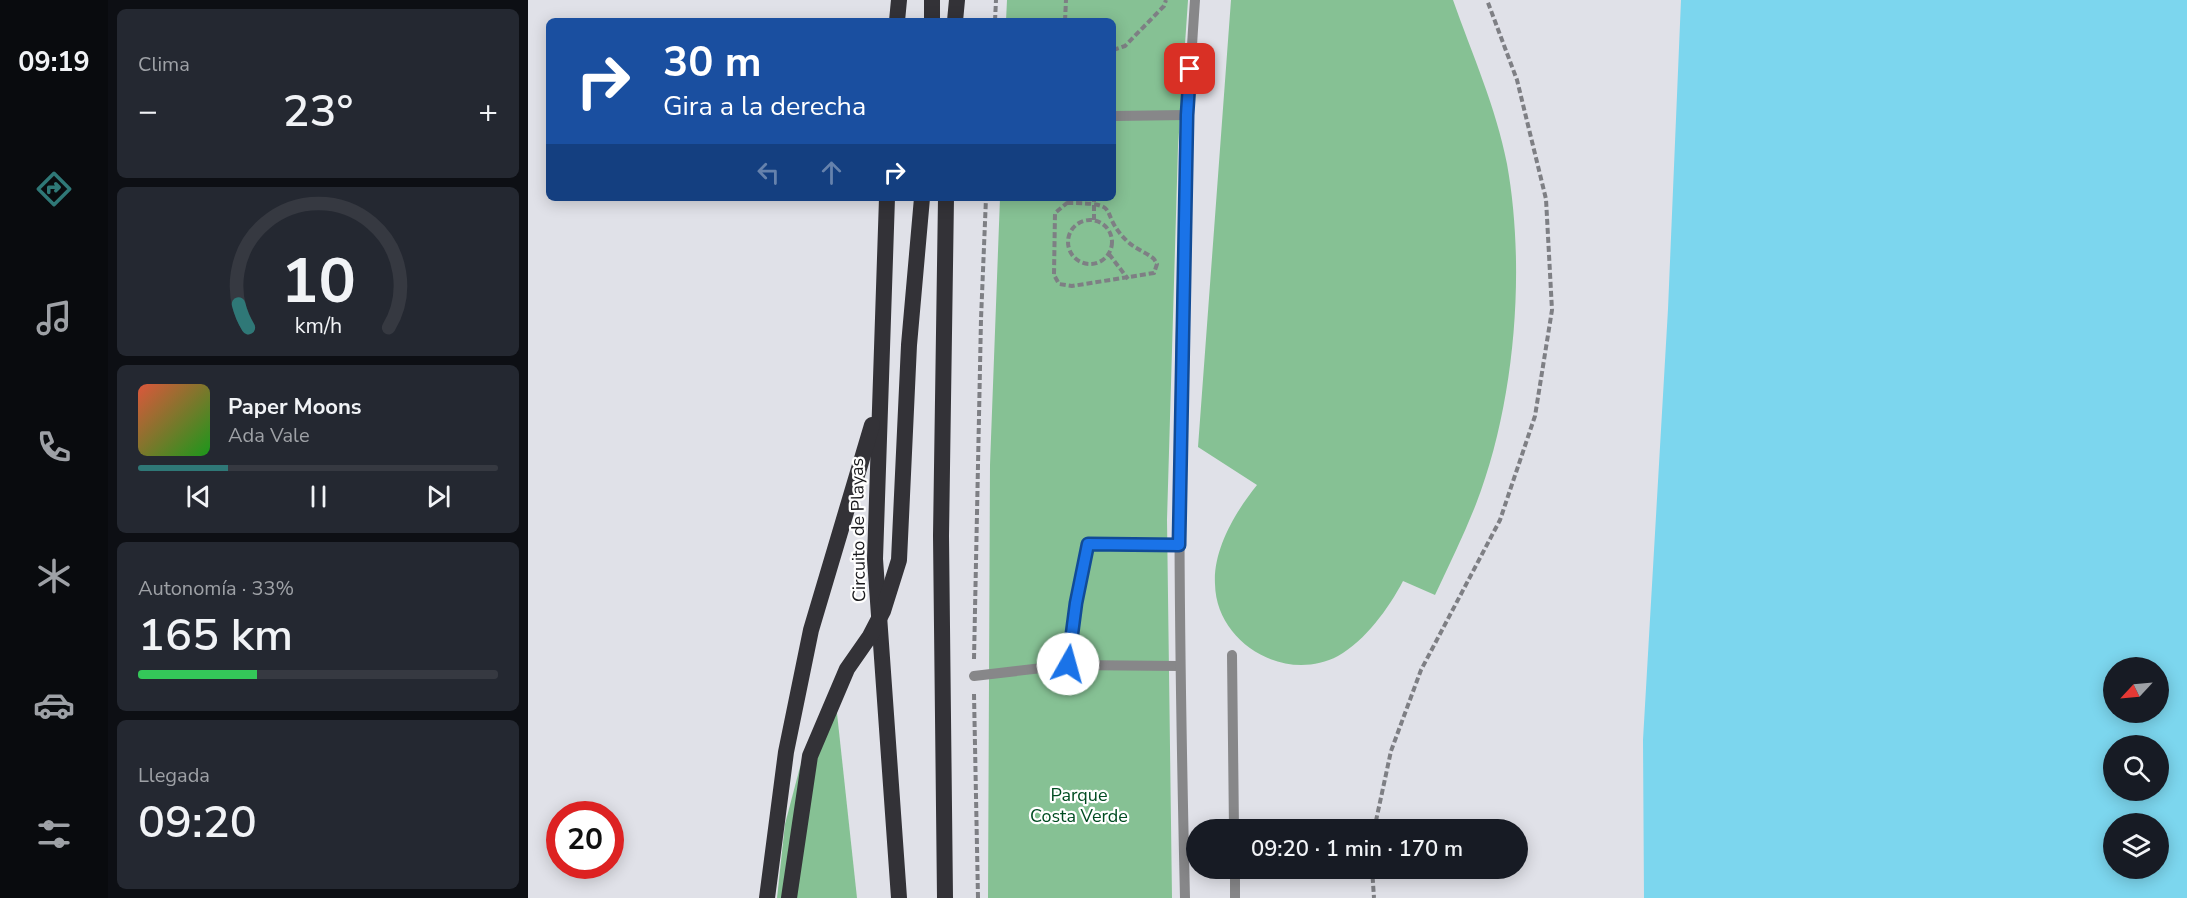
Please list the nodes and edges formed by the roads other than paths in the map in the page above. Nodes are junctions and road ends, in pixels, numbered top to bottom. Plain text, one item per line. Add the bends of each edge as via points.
1 (899, 0) edge
2 (932, 0) edge
3 (957, 0) edge
4 (1195, 0) edge
5 (897, 18) edge
6 (932, 18) edge
7 (955, 18) edge
8 (1187, 115) junction
9 (1116, 116) edge
10 (887, 201) edge
11 (922, 201) edge
12 (946, 201) edge
13 (878, 404) junction
14 (1179, 545) junction
15 (1232, 655) dead end
16 (1068, 664) junction
17 (1180, 666) junction
18 (974, 676) road end
19 (1234, 819) edge
20 (1235, 879) edge
21 (767, 898) edge
22 (789, 898) edge
23 (899, 898) edge
24 (945, 898) edge
25 (1185, 898) edge
26 (1235, 898) edge

1 - 5 highway
2 - 6 highway
3 - 7 highway
4 - 8 lane
8 - 9 lane
8 - 14 lane
10 - 13 highway, Circuito de Playas
11 - 22 highway, bridge via 909,345 899,560 883,611 847,669 810,756
12 - 24 highway via 941,536
13 - 21 highway via 811,630 786,752
13 - 23 highway, Circuito de Playas via 875,559
14 - 16 lane via 1088,544
14 - 17 lane
15 - 19 lane
16 - 17 lane
16 - 18 lane
17 - 25 lane
20 - 26 lane

